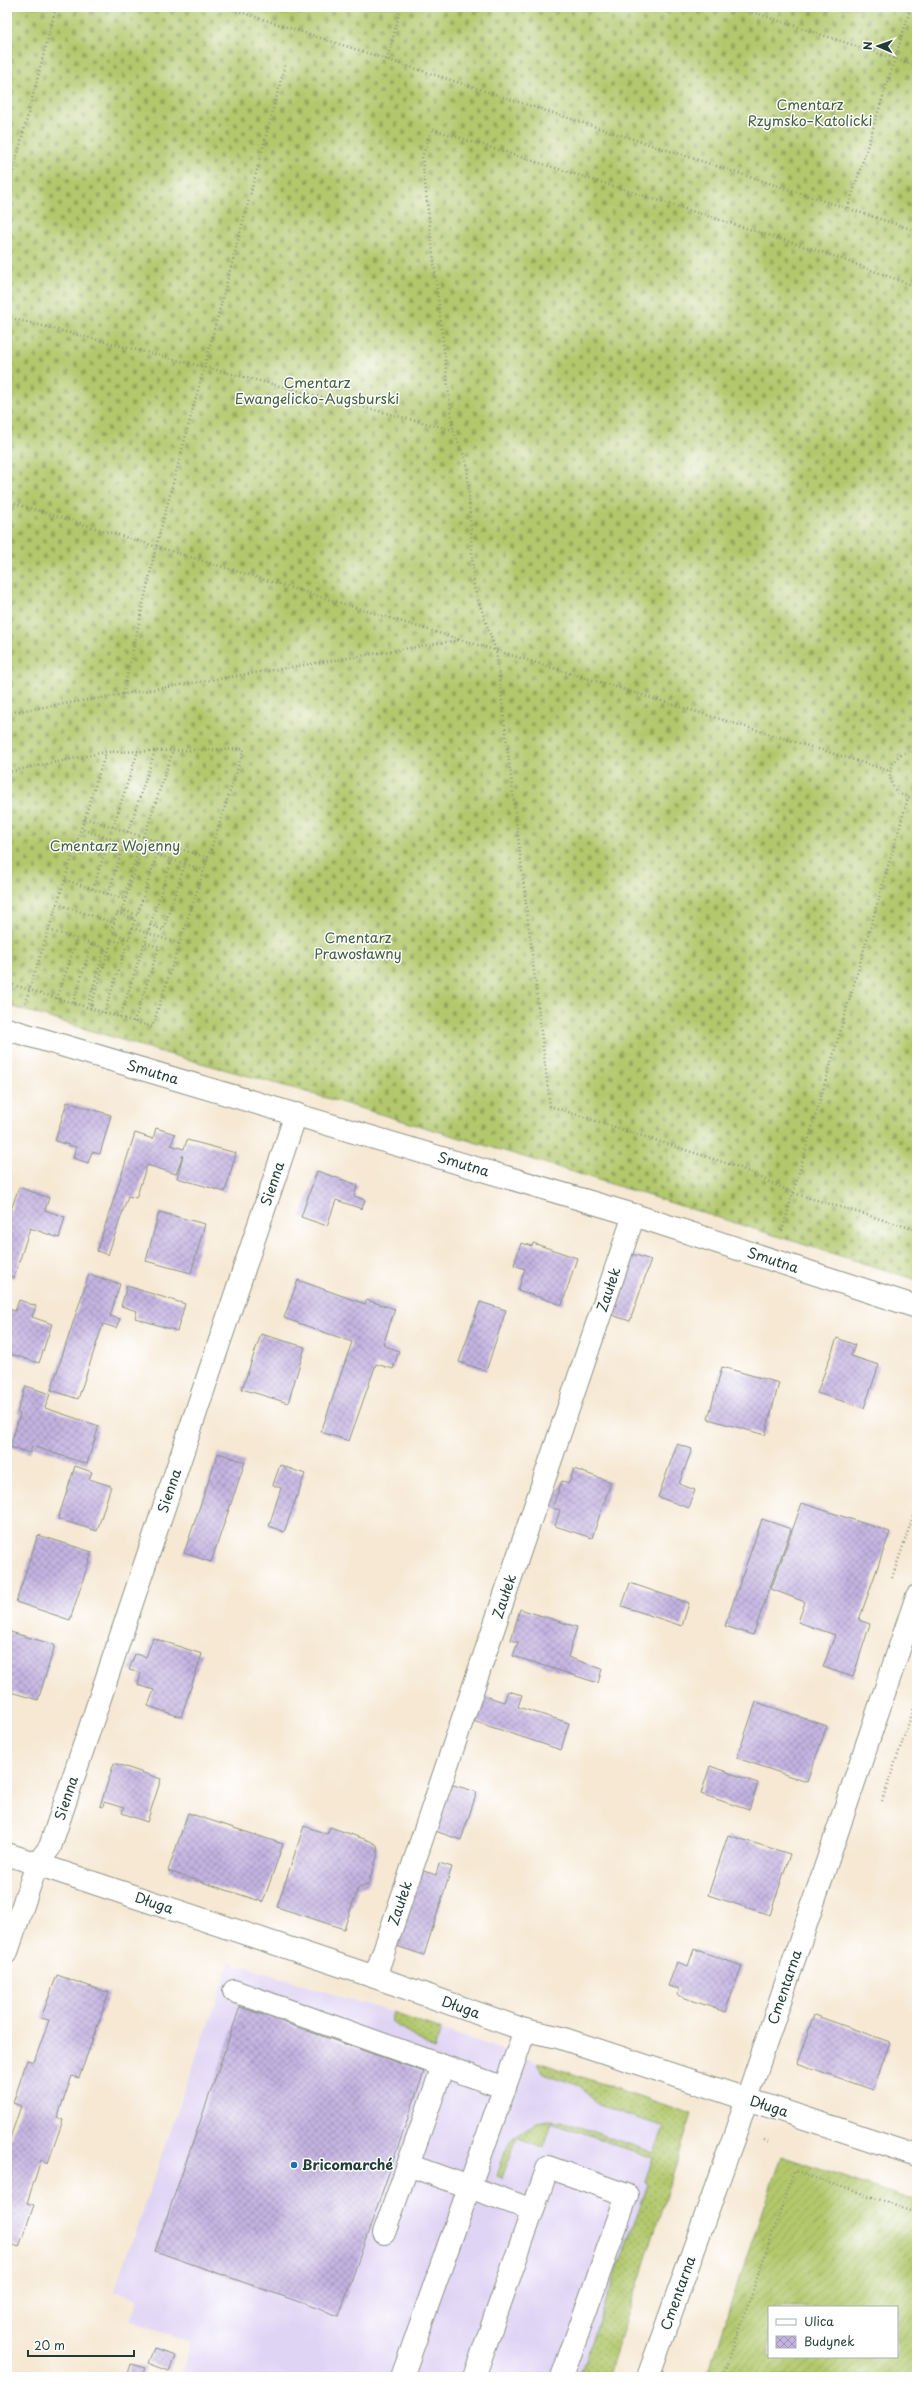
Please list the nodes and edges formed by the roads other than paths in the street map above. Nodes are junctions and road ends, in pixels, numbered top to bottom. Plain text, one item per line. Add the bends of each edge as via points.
1 (7, 1029) edge
2 (296, 1114) junction
3 (634, 1215) junction
4 (917, 1307) edge
5 (917, 1596) edge
6 (7, 1854) edge
7 (37, 1864) junction
8 (7, 1952) edge
9 (375, 1977) junction
10 (234, 1991) dead end
11 (525, 2030) junction
12 (443, 2066) junction
13 (505, 2088) junction
14 (746, 2100) junction
15 (917, 2155) edge
16 (408, 2165) junction
17 (470, 2187) junction
18 (533, 2210) junction
19 (384, 2233) dead end
20 (402, 2377) edge
21 (474, 2377) edge
22 (562, 2377) edge
23 (648, 2377) edge

1 - 2 street, Smutna
2 - 3 street, Smutna
2 - 7 street, Sienna via 50,1847
3 - 4 street, Smutna
3 - 9 street, Zaułek
5 - 14 street, Cmentarna
6 - 7 street, Długa
7 - 8 street, Sienna
7 - 9 street, Długa
9 - 11 street, Długa
10 - 12 street
11 - 13 street
11 - 14 street, Długa via 558,2037
12 - 13 street
12 - 16 street
13 - 17 street
14 - 15 street, Długa
14 - 23 street, Cmentarna
16 - 17 street
16 - 19 street
17 - 18 street
17 - 20 street
18 - 21 street
18 - 22 street via 548,2167 627,2195

